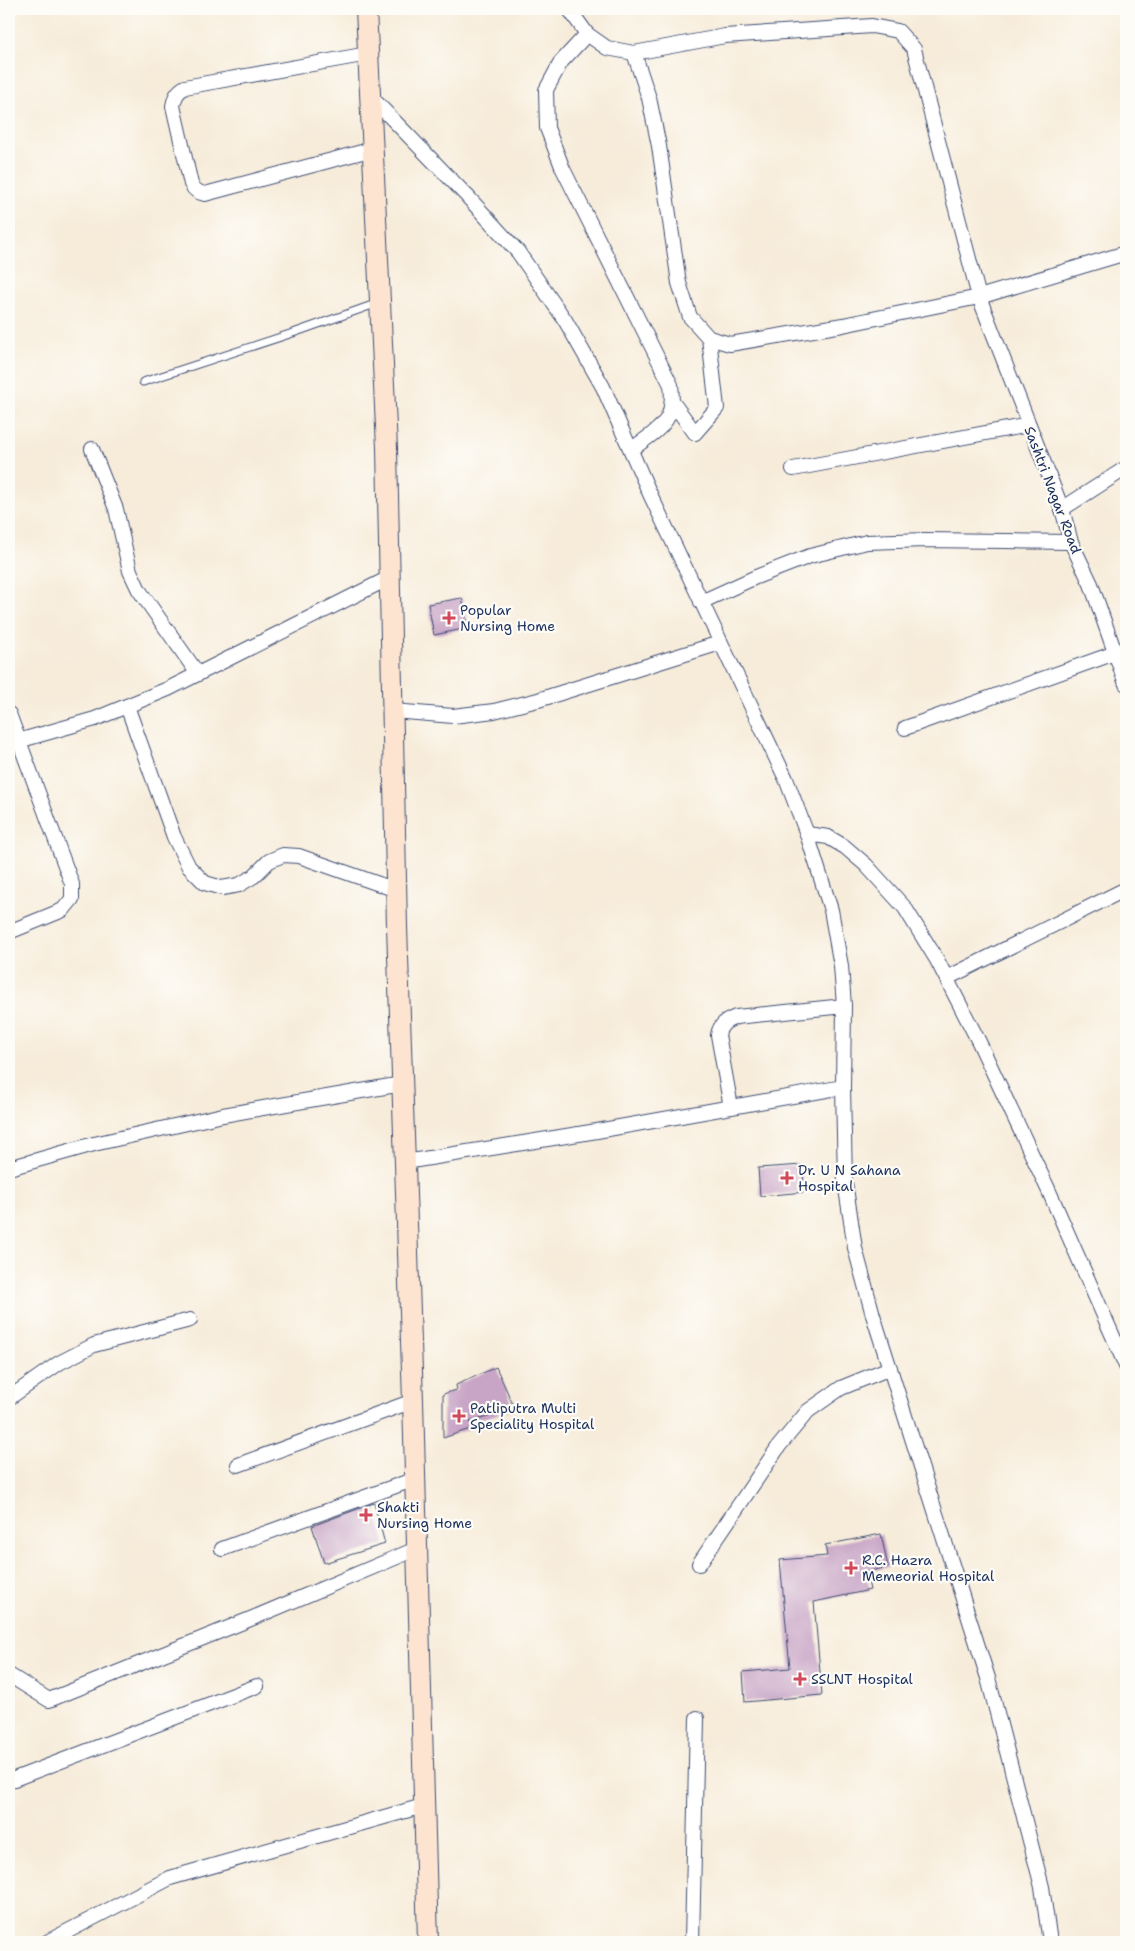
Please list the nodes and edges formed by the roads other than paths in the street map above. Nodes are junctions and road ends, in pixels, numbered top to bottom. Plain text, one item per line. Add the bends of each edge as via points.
1 (366, 9) edge
2 (569, 9) edge
3 (588, 34) junction
4 (634, 53) junction
5 (368, 54) junction
6 (371, 97) junction
7 (373, 149) junction
8 (1126, 253) edge
9 (979, 297) junction
10 (380, 302) junction
11 (708, 338) junction
12 (143, 382) dead end
13 (674, 403) junction
14 (1029, 425) junction
15 (92, 449) dead end
16 (630, 450) junction
17 (1126, 468) edge
18 (793, 469) dead end
19 (1062, 509) junction
20 (1071, 542) junction
21 (391, 577) junction
22 (700, 602) junction
23 (720, 643) junction
24 (1115, 653) junction
25 (198, 674) junction
26 (1126, 684) edge
27 (127, 706) junction
28 (393, 711) junction
29 (9, 714) edge
30 (905, 728) dead end
31 (18, 741) junction
32 (807, 834) junction
33 (1126, 889) edge
34 (396, 890) junction
35 (9, 932) edge
36 (947, 978) junction
37 (844, 1006) junction
38 (402, 1084) junction
39 (843, 1086) junction
40 (731, 1107) junction
41 (405, 1162) junction
42 (9, 1168) edge
43 (190, 1320) dead end
44 (1126, 1366) edge
45 (890, 1368) junction
46 (9, 1398) edge
47 (413, 1401) junction
48 (238, 1464) dead end
49 (415, 1479) junction
50 (222, 1549) dead end
51 (416, 1549) junction
52 (698, 1564) dead end
53 (9, 1674) edge
54 (257, 1686) dead end
55 (697, 1718) dead end
56 (9, 1781) edge
57 (423, 1806) junction
58 (47, 1942) edge
59 (428, 1942) edge
60 (692, 1942) edge
61 (1050, 1942) edge

1 - 5 main road
2 - 3 street
3 - 4 street via 607,48
3 - 13 street via 561,62 546,90 547,128 564,170 672,386
4 - 9 street, Sashtri Nagar Road via 725,36 872,26 898,31 914,50
4 - 11 street via 649,98 659,146 679,283 690,317
5 - 6 main road
5 - 7 street via 186,87 174,97 173,106 190,184 199,193
6 - 7 main road
6 - 16 street via 518,252 565,320 603,387
7 - 10 main road
8 - 9 street
9 - 11 street via 730,344
9 - 14 street, Sashtri Nagar Road
10 - 12 lane
10 - 21 main road
11 - 13 street via 717,408 695,432
13 - 16 street via 666,423
14 - 18 street
14 - 19 street, Sashtri Nagar Road
15 - 25 street via 116,509 130,571 139,590
16 - 22 street
17 - 19 street
19 - 20 street, Sashtri Nagar Road
20 - 22 street via 867,542 810,556
20 - 24 street, Sashtri Nagar Road via 1091,584
21 - 25 street
21 - 28 main road
22 - 23 street
23 - 28 street via 494,711 453,716
23 - 32 street via 786,779
24 - 26 street, Sashtri Nagar Road
24 - 30 street
25 - 27 street
27 - 31 street via 95,719
27 - 34 street via 174,837 189,867 205,883 222,888 238,885 283,855 299,856
28 - 34 main road
29 - 31 street
31 - 35 street via 72,884 72,899 63,910
32 - 36 street via 828,837 866,865 905,908
32 - 37 street via 831,910
33 - 36 street
34 - 38 main road
36 - 44 street via 1048,1189
37 - 39 street
37 - 40 street via 736,1017 726,1021 718,1035
38 - 41 main road
38 - 42 street via 224,1115 94,1144
39 - 40 street
39 - 45 street via 846,1182 855,1248
40 - 41 street
41 - 47 main road
43 - 46 street via 94,1345 59,1363
45 - 52 street via 841,1388 808,1411
45 - 61 street via 988,1678 1042,1887
47 - 48 street
47 - 49 main road
49 - 50 street
49 - 51 main road
51 - 53 street via 49,1700
51 - 57 main road
54 - 56 street
55 - 60 street
57 - 58 street via 170,1878
57 - 59 main road

